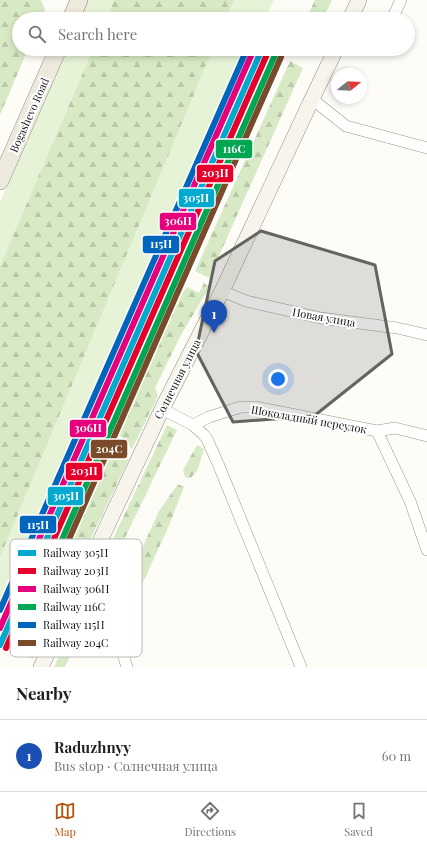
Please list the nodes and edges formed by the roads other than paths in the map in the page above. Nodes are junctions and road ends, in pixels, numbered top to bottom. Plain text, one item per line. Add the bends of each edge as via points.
1 (79, 0) edge
2 (359, 0) edge
3 (401, 0) edge
4 (74, 12) edge
5 (353, 12) edge
6 (395, 12) edge
7 (55, 56) edge
8 (333, 56) edge
9 (312, 99) junction
10 (427, 148) edge
11 (0, 180) edge
12 (222, 291) junction
13 (427, 334) edge
14 (162, 409) junction
15 (193, 425) junction
16 (377, 431) junction
17 (427, 436) edge
18 (102, 539) edge
19 (427, 550) edge
20 (46, 657) edge
21 (123, 657) edge
22 (41, 667) edge
23 (127, 667) edge
24 (301, 667) edge

1 - 4 main road
2 - 5 street
3 - 6 street
7 - 11 main road, Bogashevo Road
8 - 9 street, Солнечная улица
9 - 10 street via 346,126
9 - 12 street, Солнечная улица
12 - 13 street, Новая улица via 246,301 321,318
12 - 14 street, Солнечная улица
14 - 15 street
14 - 18 street, Солнечная улица
15 - 16 street, Шоколадный переулок via 241,407 255,407
15 - 24 street via 208,439
16 - 17 street, Шоколадный переулок via 395,428
16 - 19 street via 410,501
20 - 22 street, Солнечная улица
21 - 23 street

